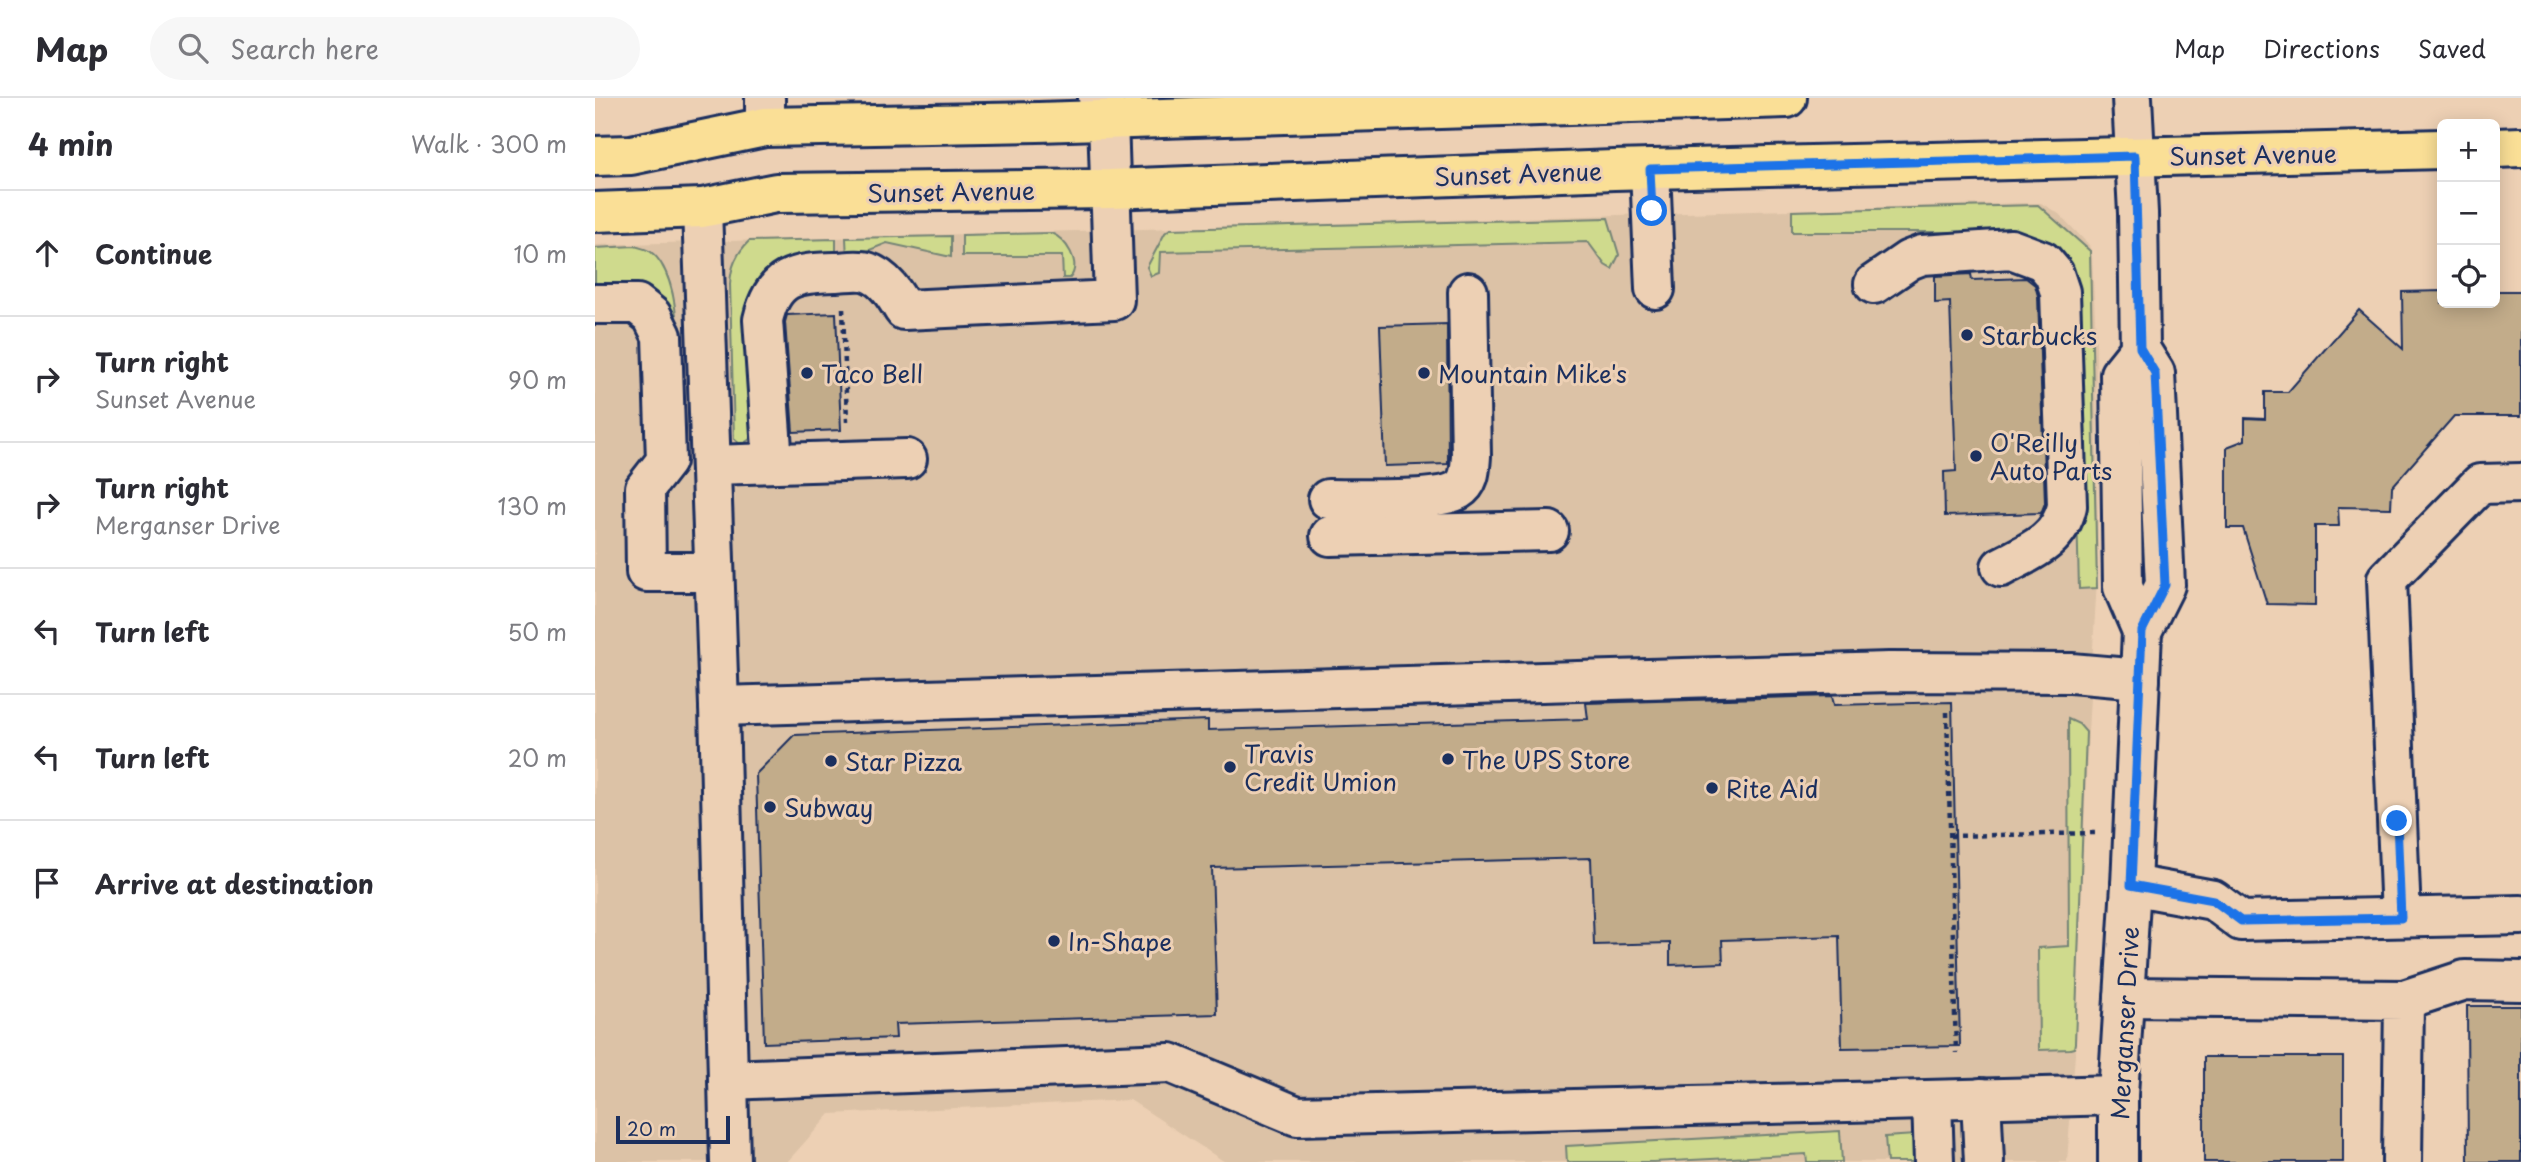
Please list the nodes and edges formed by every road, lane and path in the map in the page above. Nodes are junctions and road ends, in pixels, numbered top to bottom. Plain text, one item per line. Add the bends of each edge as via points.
1 (1787, 98) edge
2 (2132, 98) edge
3 (1515, 102) edge
4 (1108, 105) edge
5 (765, 113) edge
6 (2521, 147) edge
7 (2500, 148) edge
8 (2437, 149) edge
9 (595, 156) edge
10 (2135, 156) junction
11 (1650, 169) junction
12 (1110, 189) junction
13 (702, 208) junction
14 (595, 212) edge
15 (842, 272) junction
16 (1874, 284) dead end
17 (1655, 289) dead end
18 (1468, 292) dead end
19 (595, 304) edge
20 (847, 435) dead end
21 (907, 459) dead end
22 (773, 463) junction
23 (711, 465) junction
24 (2521, 482) edge
25 (1549, 531) dead end
26 (2001, 567) dead end
27 (714, 572) junction
28 (2140, 679) junction
29 (719, 706) junction
30 (1947, 712) dead end
31 (2098, 833) dead end
32 (1950, 836) junction
33 (2131, 885) junction
34 (2521, 915) edge
35 (2401, 918) junction
36 (2521, 981) edge
37 (2124, 997) junction
38 (2404, 1000) junction
39 (1956, 1053) dead end
40 (728, 1080) junction
41 (2119, 1095) junction
42 (1982, 1098) junction
43 (1931, 1100) junction
44 (730, 1162) edge
45 (1934, 1162) edge
46 (1984, 1162) edge
47 (2119, 1162) edge
48 (2403, 1162) edge

1 - 3 main road
2 - 10 street, Merganser Drive
3 - 4 main road
4 - 5 main road
4 - 12 street
5 - 9 main road via 631,155
6 - 7 main road
8 - 10 main road, Sunset Avenue
10 - 11 main road, Sunset Avenue
10 - 28 street, Merganser Drive via 2140,348 2120,374 2123,587 2142,631
11 - 12 main road, Sunset Avenue
11 - 17 street
12 - 13 main road, Sunset Avenue via 776,193
12 - 15 street via 1114,300 904,310 879,278 866,271
13 - 14 main road, Sunset Avenue
13 - 23 street
15 - 20 path
15 - 22 street via 803,273 774,290 767,304 763,320
16 - 26 street via 1909,260 1936,252 2011,249 2043,261 2054,274 2060,292 2067,506 2056,532
18 - 25 street via 1468,478 1459,490 1439,497 1329,517
19 - 27 street via 637,304 652,316 662,336 666,461 645,488 646,572
21 - 22 street
22 - 23 street
23 - 27 street
24 - 35 street via 2480,484 2387,579
27 - 29 street
28 - 29 street via 2071,673 2014,688 1889,672
28 - 33 street, Merganser Drive
29 - 40 street
30 - 32 path
31 - 32 path
32 - 39 path
33 - 35 street via 2213,900 2241,921
33 - 37 street, Merganser Drive
34 - 35 street
36 - 38 street via 2465,980
37 - 38 street
37 - 41 street, Merganser Drive
38 - 48 street
40 - 43 street via 1170,1063 1297,1116
40 - 44 street
41 - 42 street
41 - 47 street, Merganser Drive
42 - 43 street
42 - 46 street
43 - 45 street

